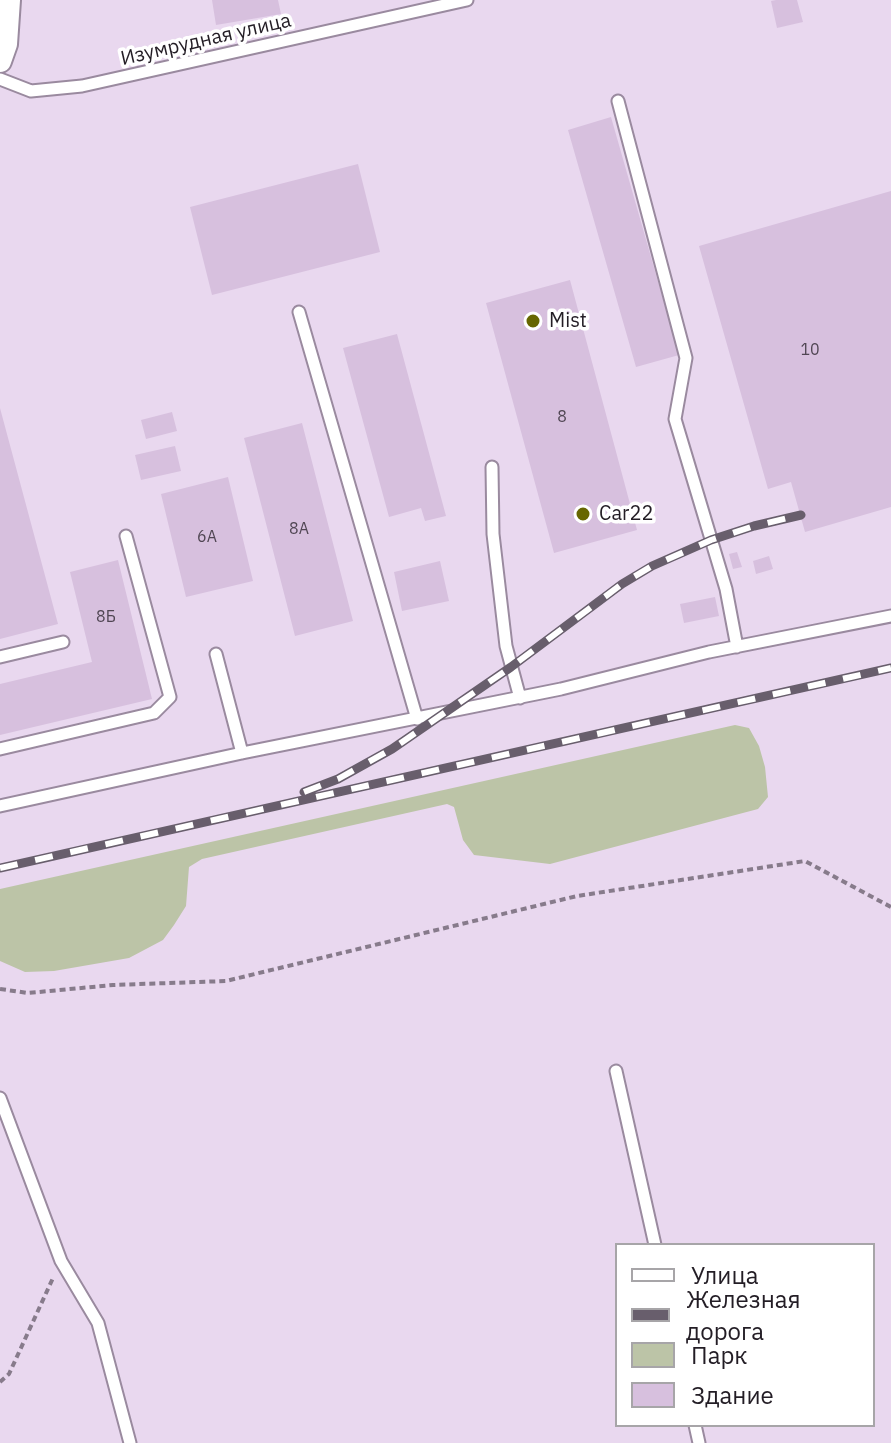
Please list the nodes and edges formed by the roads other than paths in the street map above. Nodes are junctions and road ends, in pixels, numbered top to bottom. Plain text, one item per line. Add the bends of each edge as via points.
1 (9, 0) edge
2 (467, 0) edge
3 (0, 61) edge
4 (0, 79) edge
5 (618, 101) dead end
6 (299, 312) dead end
7 (492, 467) dead end
8 (126, 536) dead end
9 (891, 616) edge
10 (63, 642) dead end
11 (737, 647) junction
12 (216, 654) dead end
13 (0, 657) edge
14 (520, 698) junction
15 (417, 719) junction
16 (0, 749) edge
17 (242, 753) junction
18 (0, 806) edge
19 (616, 1071) dead end
20 (0, 1098) edge
21 (655, 1243) edge
22 (130, 1443) edge

1 - 3 street
2 - 4 lane, Изумрудная улица via 82,86 31,91
5 - 11 lane via 686,358 675,419 726,589
6 - 15 lane
7 - 14 lane via 493,534 506,646
8 - 16 lane via 170,697 154,713
9 - 11 lane
10 - 13 lane
11 - 14 lane
12 - 17 lane
14 - 15 lane
15 - 17 lane
17 - 18 lane
19 - 21 lane
20 - 22 lane via 61,1261 98,1323

